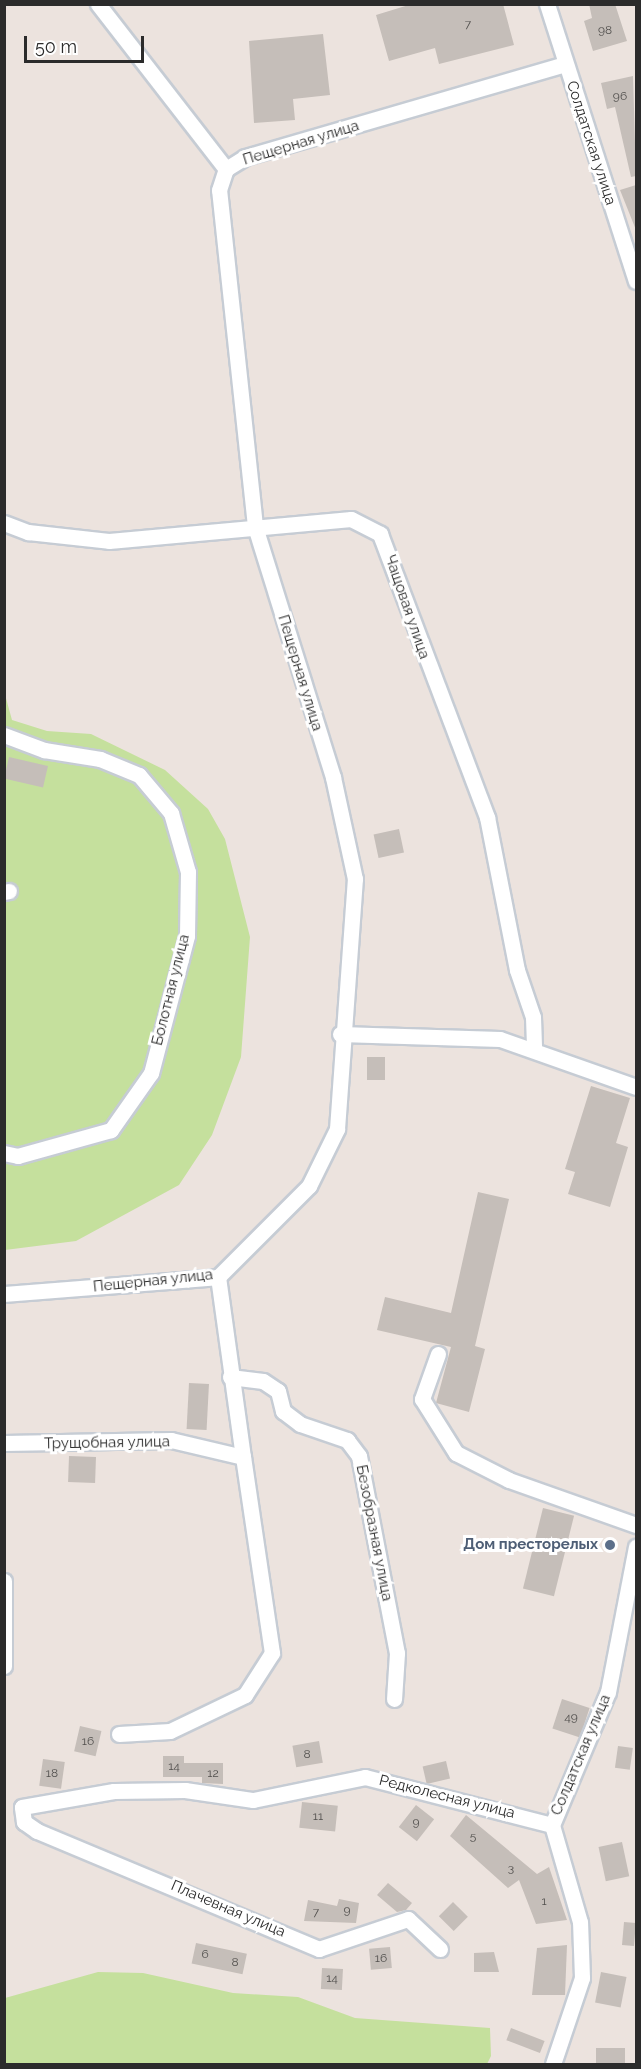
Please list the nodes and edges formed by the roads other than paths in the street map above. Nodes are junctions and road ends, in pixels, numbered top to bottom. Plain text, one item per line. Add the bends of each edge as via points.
1 (98, 4) edge
2 (547, 4) edge
3 (565, 64) junction
4 (226, 169) junction
5 (636, 281) edge
6 (4, 523) edge
7 (255, 526) junction
8 (4, 735) edge
9 (340, 1034) junction
10 (534, 1048) junction
11 (636, 1087) edge
12 (4, 1153) edge
13 (218, 1277) junction
14 (4, 1294) edge
15 (438, 1354) dead end
16 (230, 1377) junction
17 (4, 1443) edge
18 (243, 1457) junction
19 (636, 1524) edge
20 (636, 1547) edge
21 (4, 1581) edge
22 (4, 1666) edge
23 (394, 1699) dead end
24 (119, 1734) dead end
25 (22, 1807) joint
26 (552, 1825) junction
27 (440, 1949) dead end
28 (553, 2064) edge

1 - 4 street
2 - 3 street, Солдатская улица
3 - 4 street, Пещерная улица via 244,158
3 - 5 street, Солдатская улица
4 - 7 street, Пещерная улица via 219,190
6 - 7 street, Чащовая улица via 28,532 109,541
7 - 9 street, Пещерная улица via 333,777 355,879
7 - 10 street, Чащовая улица via 351,519 380,534 487,817 517,970 533,1017
8 - 12 street, Болотная улица via 44,750 100,759 140,775 171,813 188,872 186,936 151,1073 111,1130 18,1156
9 - 10 street via 500,1039
9 - 13 street, Пещерная улица via 336,1129 309,1186
10 - 11 street
13 - 14 street, Пещерная улица
13 - 16 street
15 - 19 street via 422,1399 456,1453 509,1480
16 - 18 street
16 - 23 street, Безобразная улица via 263,1381 278,1392 283,1411 300,1424 347,1440 359,1456 398,1653
17 - 18 street, Трущобная улица via 171,1440
18 - 24 street via 272,1653 245,1695 170,1731
20 - 26 street, Солдатская улица via 608,1692
21 - 22 street
25 - 26 street, Редколесная улица via 114,1791 185,1790 253,1800 365,1777
25 - 27 street, Плачевная улица via 24,1822 37,1831 319,1949 408,1919
26 - 28 street, Солдатская улица via 580,1922 582,1978

